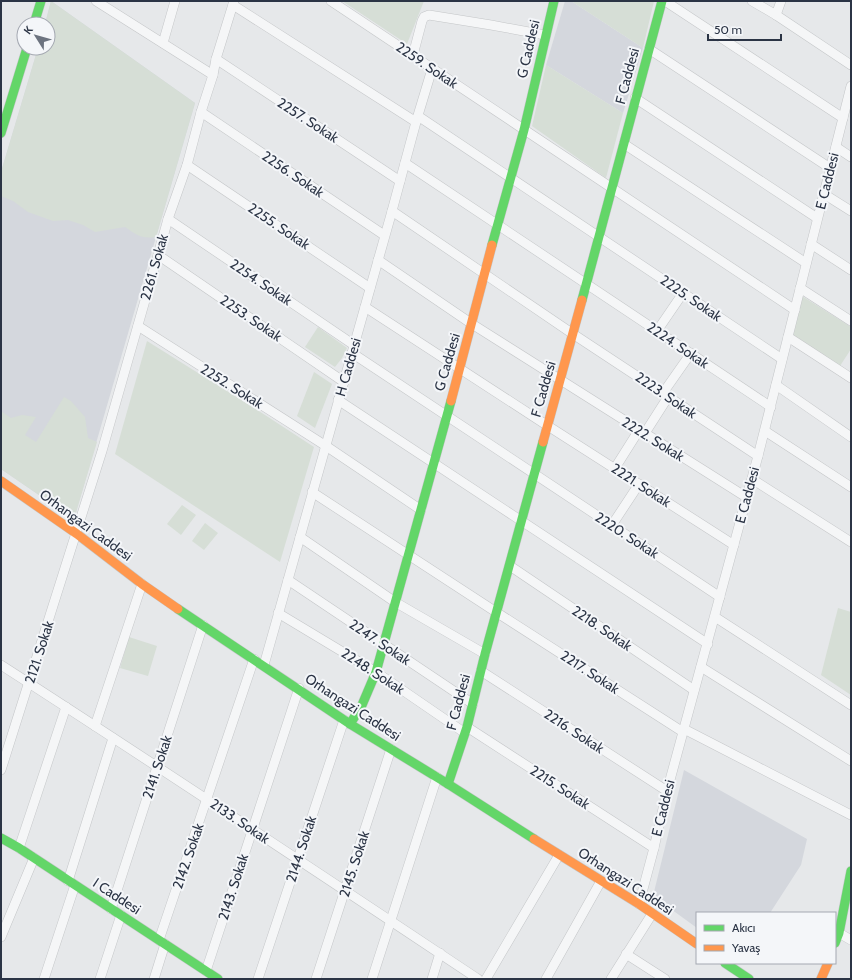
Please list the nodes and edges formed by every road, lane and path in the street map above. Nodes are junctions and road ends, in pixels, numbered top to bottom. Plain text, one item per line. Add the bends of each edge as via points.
1 (41, 1) edge
2 (96, 1) edge
3 (175, 1) edge
4 (331, 1) edge
5 (554, 1) edge
6 (662, 1) edge
7 (665, 1) edge
8 (752, 1) edge
9 (781, 1) edge
10 (234, 3) edge
11 (776, 15) junction
12 (36, 16) edge
13 (546, 35) junction
14 (163, 43) junction
15 (649, 49) junction
16 (412, 55) junction
17 (24, 56) edge
18 (216, 59) junction
19 (851, 65) edge
20 (432, 69) junction
21 (213, 75) junction
22 (851, 86) edge
23 (635, 98) junction
24 (849, 104) edge
25 (201, 112) junction
26 (4, 115) edge
27 (843, 118) junction
28 (417, 119) junction
29 (524, 130) junction
30 (1, 133) edge
31 (624, 144) junction
32 (836, 147) junction
33 (851, 157) edge
34 (405, 163) junction
35 (187, 165) junction
36 (830, 168) junction
37 (511, 179) junction
38 (400, 180) junction
39 (612, 188) junction
40 (824, 194) junction
41 (392, 211) junction
42 (851, 211) edge
43 (168, 218) junction
44 (817, 218) junction
45 (498, 225) junction
46 (384, 235) junction
47 (599, 237) junction
48 (811, 244) junction
49 (158, 254) junction
50 (378, 260) junction
51 (806, 263) junction
52 (851, 270) edge
53 (484, 272) junction
54 (586, 284) junction
55 (370, 288) junction
56 (800, 288) junction
57 (684, 293) junction
58 (365, 307) junction
59 (795, 310) junction
60 (851, 321) edge
61 (472, 324) junction
62 (138, 326) junction
63 (657, 331) junction
64 (573, 334) junction
65 (788, 337) junction
66 (353, 349) junction
67 (691, 353) junction
68 (782, 359) junction
69 (459, 368) junction
70 (851, 378) edge
71 (560, 379) junction
72 (344, 382) junction
73 (776, 385) junction
74 (666, 395) junction
75 (338, 400) junction
76 (771, 407) junction
77 (447, 416) junction
78 (548, 426) junction
79 (764, 431) junction
80 (642, 432) junction
81 (851, 437) edge
82 (326, 446) junction
83 (758, 456) junction
84 (434, 463) junction
85 (615, 468) junction
86 (534, 474) junction
87 (752, 479) junction
88 (1, 481) edge
89 (639, 484) junction
90 (851, 487) edge
91 (312, 492) junction
92 (746, 497) junction
93 (421, 510) junction
94 (522, 521) junction
95 (612, 525) junction
96 (77, 534) junction
97 (300, 537) junction
98 (851, 542) edge
99 (734, 545) junction
100 (408, 555) junction
101 (510, 566) junction
102 (288, 580) junction
103 (142, 584) junction
104 (720, 597) junction
105 (395, 602) junction
106 (496, 612) junction
107 (278, 613) junction
108 (715, 617) junction
109 (203, 625) junction
110 (708, 644) junction
111 (383, 645) junction
112 (484, 654) junction
113 (254, 658) junction
114 (1, 665) edge
115 (264, 665) junction
116 (701, 667) junction
117 (481, 671) junction
118 (376, 672) junction
119 (29, 683) junction
120 (299, 688) junction
121 (694, 690) junction
122 (473, 704) junction
123 (851, 706) edge
124 (66, 707) junction
125 (347, 722) junction
126 (95, 726) junction
127 (466, 730) junction
128 (684, 731) junction
129 (114, 738) junction
130 (391, 749) junction
131 (851, 761) edge
132 (157, 768) junction
133 (1, 770) edge
134 (437, 776) junction
135 (448, 784) junction
136 (667, 791) junction
137 (207, 798) junction
138 (851, 815) edge
139 (252, 829) junction
140 (1, 838) edge
141 (18, 848) junction
142 (654, 848) junction
143 (559, 855) junction
144 (34, 858) junction
145 (298, 859) junction
146 (851, 871) edge
147 (602, 881) junction
148 (72, 883) junction
149 (345, 891) junction
150 (639, 904) junction
151 (111, 909) junction
152 (652, 914) junction
153 (121, 915) junction
154 (390, 921) junction
155 (839, 933) junction
156 (1, 937) edge
157 (836, 940) edge
158 (851, 940) edge
159 (162, 942) junction
160 (696, 943) edge
161 (440, 953) junction
162 (626, 954) junction
163 (726, 964) edge
164 (828, 964) edge
165 (210, 976) edge
166 (824, 978) edge
167 (44, 979) edge
168 (100, 979) edge
169 (154, 979) edge
170 (258, 979) edge
171 (316, 979) edge
172 (372, 979) edge
173 (432, 979) edge
174 (478, 979) edge
175 (486, 979) edge
176 (546, 979) edge
177 (611, 979) edge
178 (665, 979) edge
179 (749, 979) edge

1 - 12 street
2 - 14 street
3 - 14 street
4 - 16 street, 2259. Sokak
5 - 13 street, G Caddesi
6 - 15 street, F Caddesi
7 - 27 street
8 - 11 street
9 - 11 street
10 - 18 street, 2261. Sokak
10 - 28 street, 2225. Sokak
11 - 19 street
13 - 16 street via 429,15 422,21
13 - 29 street, G Caddesi
14 - 21 street
15 - 23 street, F Caddesi
15 - 36 street
16 - 20 street, 2259. Sokak
17 - 26 street
18 - 21 street, 2261. Sokak
18 - 38 street, 2257. Sokak
20 - 28 street, H Caddesi
20 - 29 street, 2259. Sokak
21 - 25 street, 2261. Sokak
22 - 24 street, E Caddesi
23 - 31 street, F Caddesi
23 - 44 street
24 - 27 street, E Caddesi
25 - 35 street, 2261. Sokak
25 - 46 street, 2256. Sokak
26 - 30 street
27 - 32 street, E Caddesi
28 - 34 street, H Caddesi
28 - 37 street, 2225. Sokak
29 - 37 street, G Caddesi
29 - 39 street, 2259. Sokak
31 - 39 street, F Caddesi
31 - 51 street
32 - 33 street
32 - 36 street, E Caddesi
34 - 38 street, H Caddesi
34 - 45 street, 2224. Sokak
35 - 43 street, 2261. Sokak
35 - 55 street, 2255. Sokak
36 - 40 street, E Caddesi
37 - 45 street, G Caddesi
37 - 47 street, 2225. Sokak
38 - 41 street, H Caddesi
39 - 47 street, F Caddesi
39 - 59 street, 2259. Sokak
40 - 42 street
40 - 44 street, E Caddesi
41 - 46 street, H Caddesi
41 - 53 street, 2223. Sokak
43 - 49 street, 2261. Sokak
43 - 66 street, 2254. Sokak
44 - 48 street, E Caddesi
45 - 53 street, G Caddesi
45 - 54 street, 2224. Sokak
46 - 50 street, H Caddesi
47 - 54 street, F Caddesi
47 - 57 street, 2225. Sokak
48 - 51 street, E Caddesi
48 - 52 street
49 - 62 street, 2261. Sokak
49 - 72 street, 2253. Sokak
50 - 55 street, H Caddesi
50 - 61 street, 2222. Sokak
51 - 56 street, E Caddesi
53 - 61 street, G Caddesi
53 - 64 street, 2223. Sokak
54 - 63 street, 2224. Sokak
54 - 64 street, F Caddesi
55 - 58 street, H Caddesi
56 - 59 street, E Caddesi
56 - 60 street
57 - 63 street
57 - 68 street, 2225. Sokak
58 - 66 street, H Caddesi
58 - 69 street, 2221. Sokak
59 - 65 street, E Caddesi
61 - 69 street, G Caddesi
61 - 71 street, 2222. Sokak
62 - 82 street, 2252. Sokak
62 - 96 street, 2261. Sokak
63 - 67 street, 2224. Sokak
64 - 71 street, F Caddesi
64 - 74 street, 2223. Sokak
65 - 68 street, E Caddesi
65 - 70 street
66 - 72 street, H Caddesi
66 - 77 street, 2254. Sokak
67 - 74 street
67 - 76 street, 2224. Sokak
68 - 73 street, E Caddesi
69 - 77 street, G Caddesi
69 - 78 street, 2221. Sokak
71 - 78 street, F Caddesi
71 - 80 street, 2222. Sokak
72 - 75 street, H Caddesi
73 - 76 street, E Caddesi
73 - 81 street
74 - 80 street
74 - 83 street, 2223. Sokak
75 - 82 street, H Caddesi
75 - 84 street
76 - 79 street, E Caddesi
77 - 84 street, G Caddesi
77 - 86 street, 2220. Sokak
78 - 85 street, 2221. Sokak
78 - 86 street, F Caddesi
79 - 83 street, E Caddesi
79 - 90 street
80 - 85 street
80 - 92 street, 2222. Sokak
82 - 91 street, H Caddesi
82 - 93 street, 2252. Sokak
83 - 87 street, E Caddesi
84 - 93 street, G Caddesi
84 - 94 street
85 - 89 street, 2221. Sokak
86 - 94 street, F Caddesi
86 - 95 street, 2220. Sokak
87 - 92 street, E Caddesi
87 - 98 street
88 - 96 street, Orhangazi Caddesi
89 - 95 street
89 - 99 street, 2221. Sokak
91 - 97 street, H Caddesi
91 - 100 street, 2217. Sokak
92 - 99 street, E Caddesi
93 - 100 street, G Caddesi
94 - 101 street, F Caddesi
94 - 110 street
95 - 104 street, 2220. Sokak
96 - 103 street, Orhangazi Caddesi
96 - 119 street, 2121. Sokak
97 - 102 street, H Caddesi
97 - 105 street
99 - 104 street, E Caddesi
100 - 105 street, G Caddesi
100 - 106 street, 2217. Sokak
101 - 106 street, F Caddesi
101 - 121 street, 2218. Sokak
102 - 107 street, H Caddesi
102 - 111 street, 2247. Sokak
103 - 109 street, Orhangazi Caddesi
103 - 126 street
104 - 108 street, E Caddesi
105 - 111 street, G Caddesi
105 - 112 street
106 - 112 street, F Caddesi
106 - 128 street, 2217. Sokak
107 - 115 street, H Caddesi
107 - 118 street, 2248. Sokak
108 - 110 street, E Caddesi
108 - 123 street
109 - 113 street, Orhangazi Caddesi
109 - 132 street, 2141. Sokak
110 - 116 street, E Caddesi
111 - 118 street, G Caddesi
111 - 122 street, 2247. Sokak
112 - 117 street, F Caddesi
113 - 115 street, Orhangazi Caddesi
113 - 137 street, 2142. Sokak
114 - 119 street, 2133. Sokak
115 - 120 street, Orhangazi Caddesi
116 - 121 street, E Caddesi
116 - 131 street
117 - 122 street, F Caddesi
117 - 136 street, 2216. Sokak
118 - 125 street, G Caddesi via 362,705
118 - 127 street, 2248. Sokak
119 - 124 street, 2133. Sokak
119 - 133 street, 2121. Sokak
120 - 125 street, Orhangazi Caddesi
120 - 139 street, 2143. Sokak
121 - 128 street, E Caddesi
122 - 127 street, F Caddesi
124 - 126 street, 2133. Sokak
124 - 141 street
125 - 130 street, Orhangazi Caddesi
125 - 145 street, 2144. Sokak
126 - 129 street, 2133. Sokak
127 - 135 street, F Caddesi
127 - 142 street, 2215. Sokak
128 - 136 street, E Caddesi
128 - 138 street, 2217. Sokak
129 - 132 street, 2133. Sokak
129 - 148 street
130 - 134 street, Orhangazi Caddesi
130 - 149 street, 2145. Sokak
132 - 137 street, 2133. Sokak
132 - 151 street, 2141. Sokak
134 - 135 street, Orhangazi Caddesi
134 - 154 street
135 - 143 street, Orhangazi Caddesi
136 - 142 street, E Caddesi
137 - 139 street, 2133. Sokak
137 - 159 street, 2142. Sokak
139 - 145 street, 2133. Sokak
139 - 165 street, 2143. Sokak
140 - 141 street, I Caddesi
141 - 144 street, I Caddesi
142 - 150 street, E Caddesi
143 - 147 street, Orhangazi Caddesi
143 - 175 street
144 - 148 street, I Caddesi
144 - 156 street
145 - 149 street, 2133. Sokak
145 - 170 street, 2144. Sokak
146 - 155 street
147 - 150 street, Orhangazi Caddesi
147 - 176 street
148 - 151 street, I Caddesi
148 - 167 street
149 - 154 street, 2133. Sokak
149 - 171 street, 2145. Sokak
150 - 152 street, Orhangazi Caddesi
151 - 153 street, I Caddesi
152 - 160 street, Orhangazi Caddesi
152 - 162 street
153 - 159 street, I Caddesi
153 - 168 street
154 - 161 street, 2133. Sokak
154 - 172 street
155 - 157 street
155 - 158 street
159 - 165 street, I Caddesi
159 - 169 street, 2142. Sokak
161 - 173 street
161 - 174 street, 2133. Sokak
162 - 177 street
162 - 178 street
163 - 179 street
164 - 166 street

